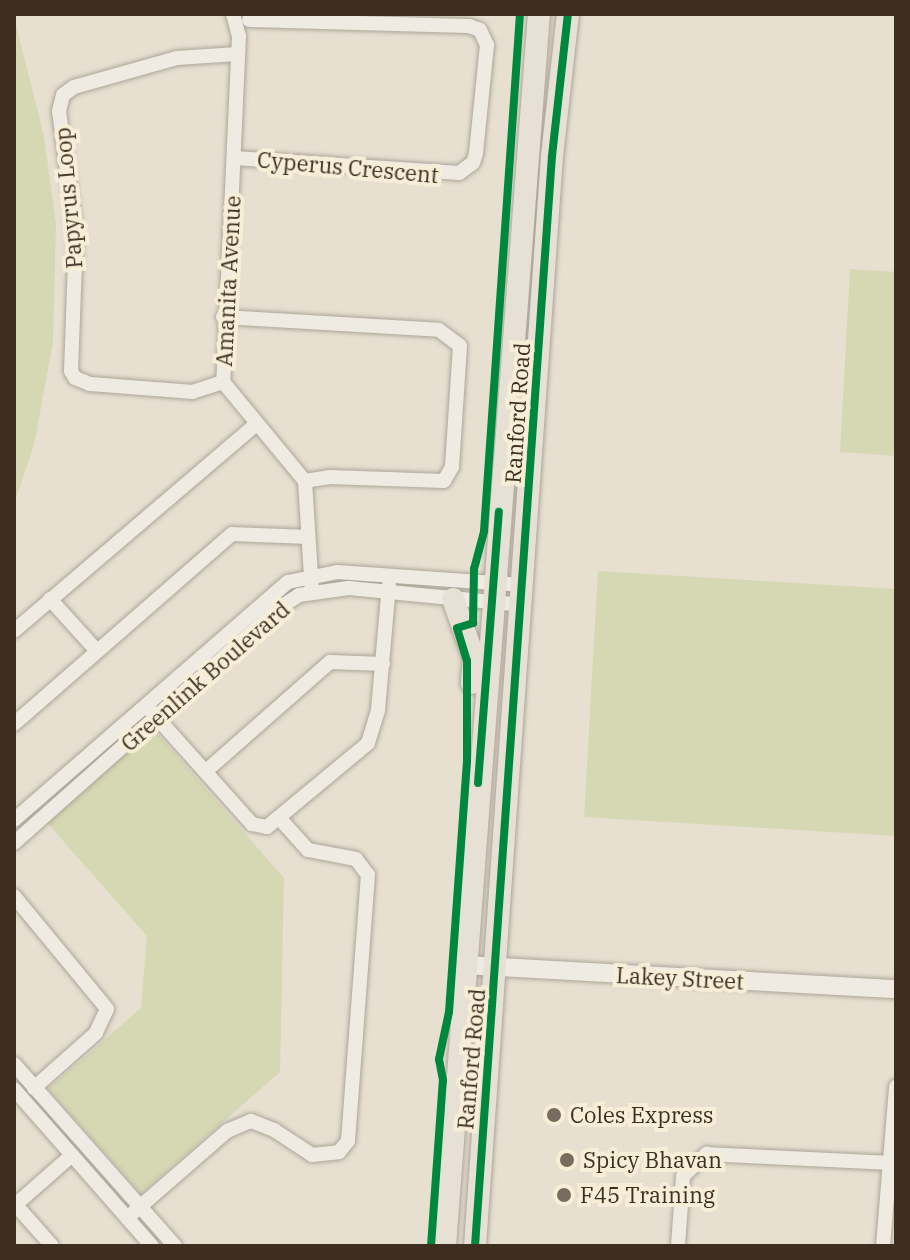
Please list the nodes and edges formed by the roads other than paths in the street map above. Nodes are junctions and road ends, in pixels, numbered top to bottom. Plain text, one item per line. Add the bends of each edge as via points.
1 (233, 14) edge
2 (539, 14) edge
3 (568, 14) edge
4 (249, 17) edge
5 (239, 36) junction
6 (237, 54) junction
7 (554, 132) junction
8 (235, 158) junction
9 (519, 230) junction
10 (223, 317) junction
11 (223, 382) junction
12 (255, 425) junction
13 (305, 481) junction
14 (308, 537) junction
15 (309, 575) junction
16 (389, 584) junction
17 (312, 591) junction
18 (493, 593) junction
19 (523, 595) junction
20 (50, 599) junction
21 (453, 599) junction
22 (16, 625) edge
23 (97, 651) junction
24 (383, 664) junction
25 (145, 704) junction
26 (157, 717) junction
27 (483, 723) junction
28 (14, 724) edge
29 (206, 771) junction
30 (14, 820) edge
31 (274, 823) junction
32 (14, 843) edge
33 (14, 896) edge
34 (464, 965) junction
35 (497, 968) junction
36 (896, 989) edge
37 (14, 1064) edge
38 (896, 1087) edge
39 (34, 1088) junction
40 (14, 1089) edge
41 (72, 1155) junction
42 (890, 1163) junction
43 (14, 1204) edge
44 (140, 1207) junction
45 (127, 1218) junction
46 (170, 1244) edge
47 (52, 1246) edge
48 (152, 1246) edge
49 (445, 1246) edge
50 (475, 1246) edge
51 (678, 1246) edge
52 (883, 1246) edge

1 - 5 street, Amanita Avenue
2 - 9 main road, Ranford Road
3 - 7 main road, Ranford Road
4 - 5 street, Amanita Avenue
4 - 8 street, Cyperus Crescent via 469,26 480,30 487,45 476,153 473,163 459,173
5 - 6 street, Amanita Avenue
6 - 8 street, Amanita Avenue
6 - 11 street, Papyrus Loop via 177,58 74,87 63,95 59,111 76,235 71,371 75,378 185,392
7 - 9 main road via 539,140 531,209
7 - 19 main road, Ranford Road
8 - 10 street, Amanita Avenue
9 - 18 main road, Ranford Road
10 - 11 street, Amanita Avenue
10 - 13 street via 439,330 460,346 452,467 444,481
11 - 12 street, Amanita Avenue
12 - 13 street, Amanita Avenue via 291,459
12 - 20 street
13 - 14 street
14 - 15 street
14 - 23 street via 232,534
15 - 16 street, Greenlink Boulevard
15 - 17 street
15 - 25 street, Greenlink Boulevard via 268,595
16 - 17 street, Greenlink Boulevard
16 - 18 street, Greenlink Boulevard
16 - 21 street, Greenlink Boulevard
16 - 24 street
17 - 26 street, Greenlink Boulevard via 276,610
18 - 19 street, Greenlink Boulevard
18 - 21 street, Greenlink Boulevard
18 - 27 main road, Ranford Road
19 - 35 main road, Ranford Road
20 - 22 street
20 - 23 street
21 - 27 main road via 468,633 472,683
23 - 28 street
24 - 29 street via 330,662
24 - 31 street via 368,743
25 - 26 street
25 - 30 street, Greenlink Boulevard
26 - 29 street
26 - 32 street, Greenlink Boulevard
27 - 34 main road, Ranford Road
29 - 31 street via 252,824
31 - 44 street via 308,850 356,859 368,875 351,1126 339,1152 326,1157 312,1155 251,1121 227,1131
33 - 39 street via 107,1009 96,1033
34 - 35 street, Lakey Street
34 - 49 main road, Ranford Road
35 - 36 street, Lakey Street
35 - 50 main road, Ranford Road
37 - 39 street
38 - 42 street
39 - 44 street
40 - 41 street
41 - 43 street
41 - 45 street
42 - 51 street via 707,1154 683,1176
42 - 52 street
43 - 47 street
44 - 45 street
44 - 46 street
45 - 48 street

